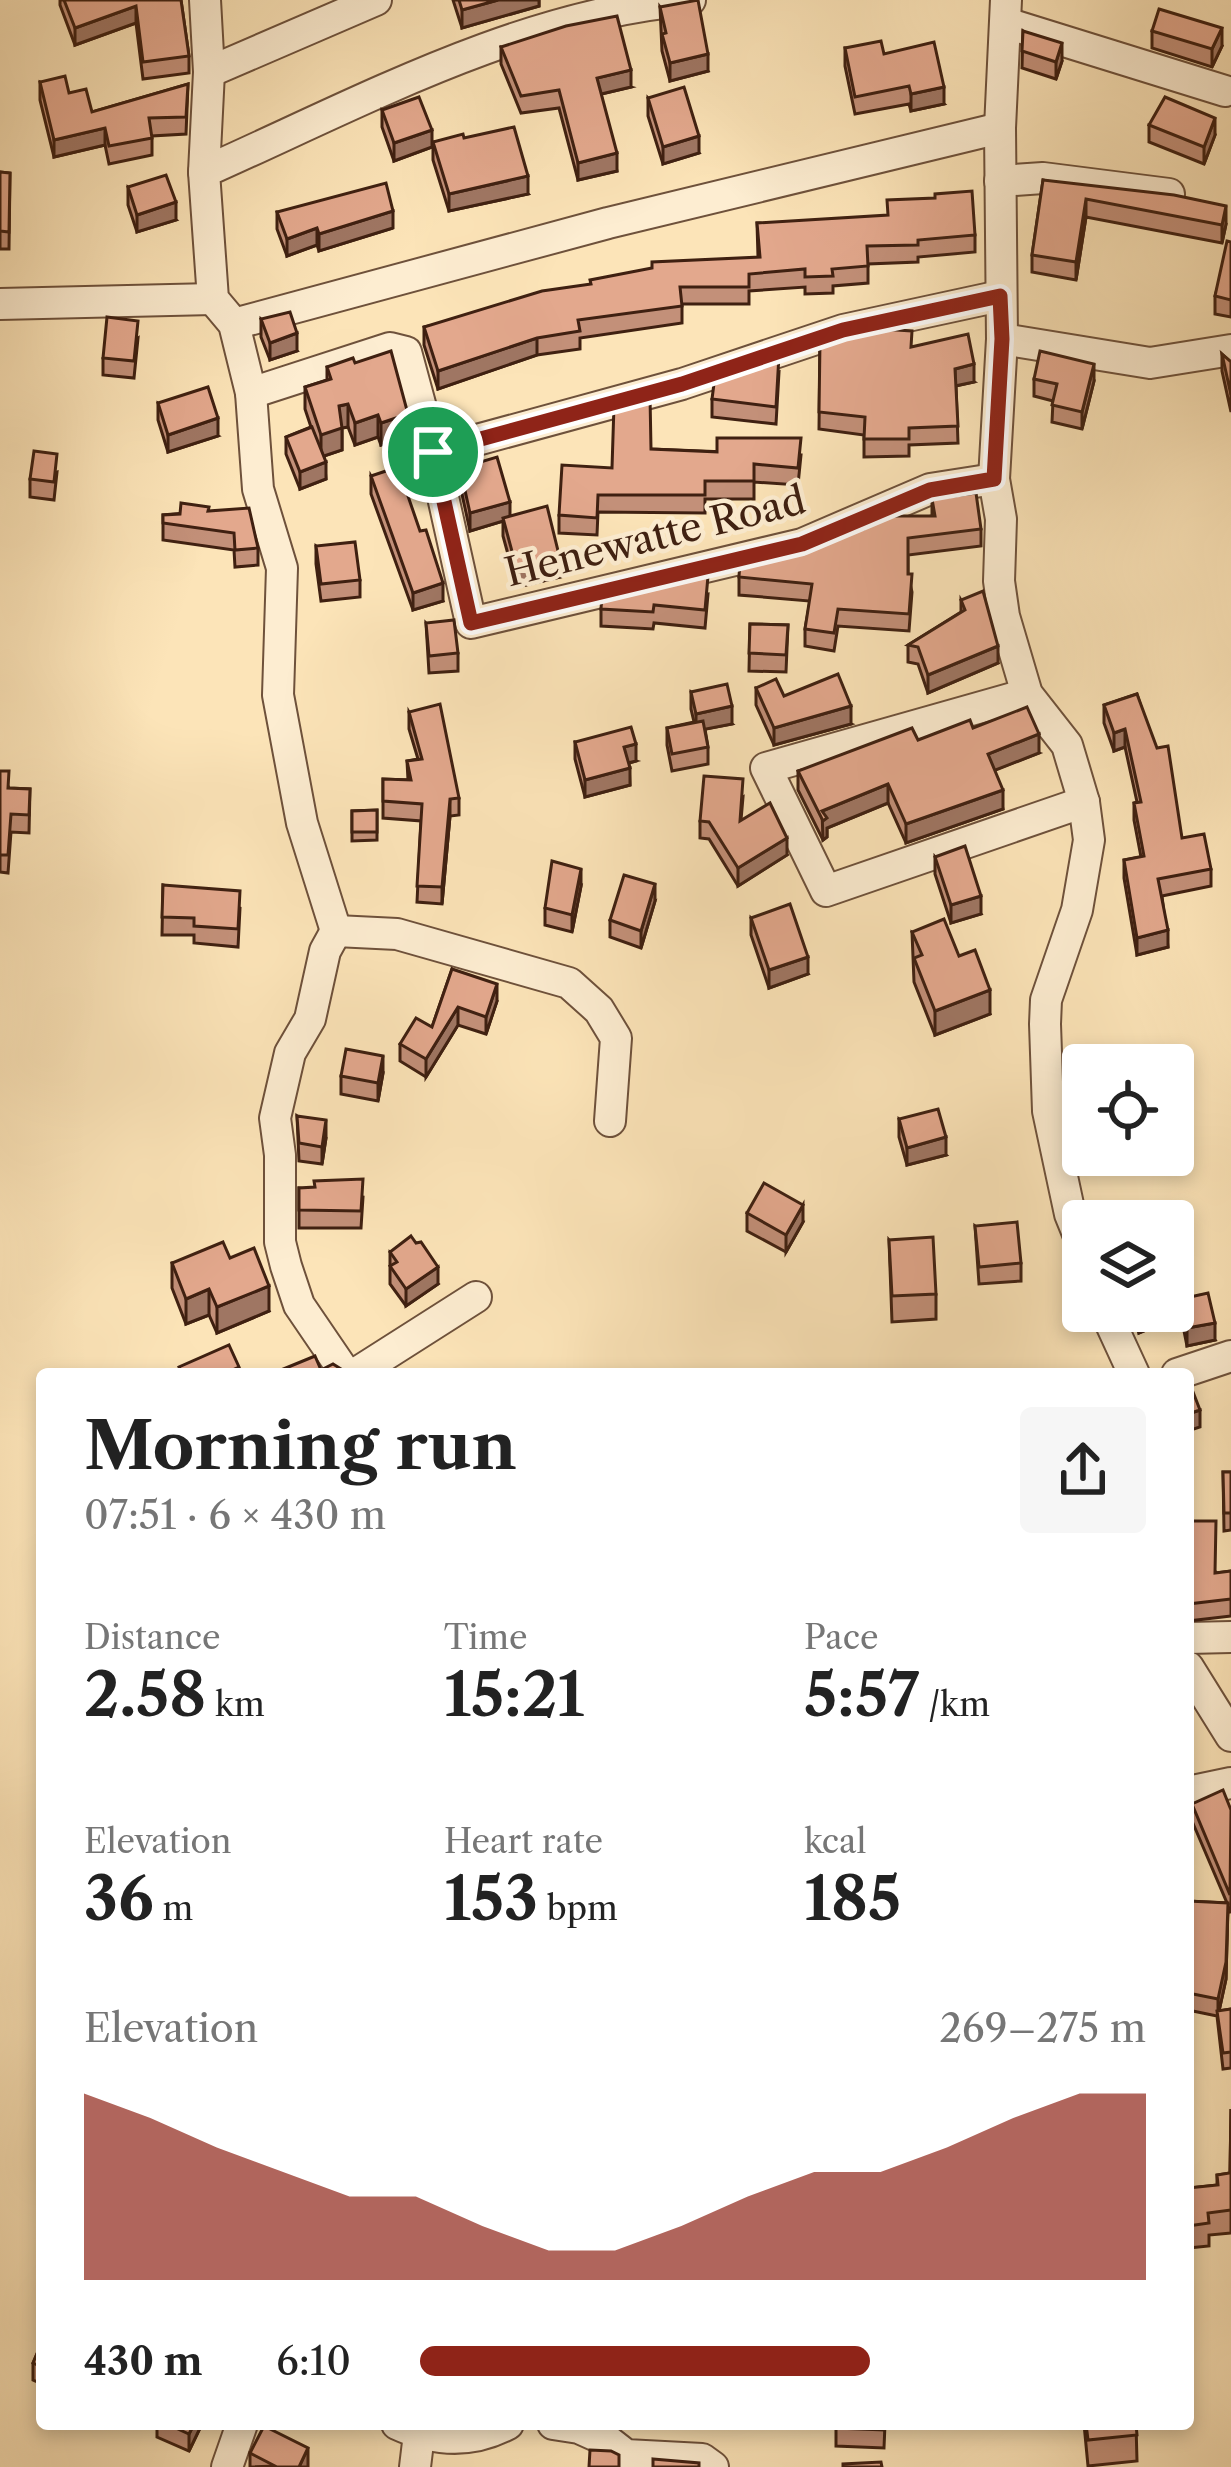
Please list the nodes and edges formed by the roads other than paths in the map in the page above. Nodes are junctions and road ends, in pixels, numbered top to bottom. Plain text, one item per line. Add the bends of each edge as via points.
1 (205, 0) edge
2 (376, 0) edge
3 (690, 0) edge
4 (1006, 11) edge
5 (209, 72) junction
6 (1225, 91) dead end
7 (1000, 128) junction
8 (204, 172) junction
9 (1000, 181) junction
10 (1169, 194) edge
11 (1000, 296) junction
12 (213, 299) junction
13 (0, 304) edge
14 (234, 324) junction
15 (1002, 339) junction
16 (1231, 350) edge
17 (250, 394) junction
18 (433, 452) junction
19 (994, 479) junction
20 (1027, 694) junction
21 (1084, 802) junction
22 (335, 931) junction
23 (610, 1121) dead end
24 (1067, 1200) edge
25 (476, 1298) dead end
26 (1115, 1332) edge
27 (1231, 1356) edge
28 (342, 1368) edge
29 (365, 1368) edge
30 (1131, 1368) edge
31 (1194, 1368) edge
32 (1231, 1636) edge
33 (1194, 1638) edge
34 (1194, 1677) edge
35 (1231, 1736) edge
36 (1231, 1783) edge
37 (1194, 1791) edge
38 (240, 2430) edge
39 (408, 2430) edge
40 (413, 2430) edge
41 (490, 2430) edge
42 (583, 2430) edge
43 (627, 2461) edge
44 (227, 2467) edge
45 (415, 2467) edge
46 (713, 2467) edge

1 - 5 street
2 - 5 street
3 - 8 street via 636,4 466,55
4 - 6 street
4 - 7 street
5 - 8 street
7 - 9 street
7 - 14 street
8 - 12 street
9 - 10 street via 1043,178
9 - 11 street
11 - 15 street
11 - 18 street via 843,330
12 - 13 street
12 - 14 street
14 - 17 street
15 - 16 street via 1150,363
15 - 19 street
17 - 18 street via 390,348 406,352
17 - 22 street via 258,489 282,568 278,695 302,823
18 - 19 street, Henewatte Road via 471,623 802,544 930,490
19 - 20 street via 1004,616
20 - 21 street via 1067,745
20 - 21 street via 766,767 826,891
21 - 24 street via 1084,874 1046,1000 1048,1111
22 - 23 street via 397,934 569,983 616,1038
22 - 28 street via 275,1118 286,1266 299,1305
25 - 29 street
26 - 30 street
27 - 31 street
32 - 33 street
34 - 35 street
36 - 37 street
38 - 44 street
39 - 45 street
40 - 41 street via 461,2440
42 - 43 street
43 - 46 street via 702,2459

